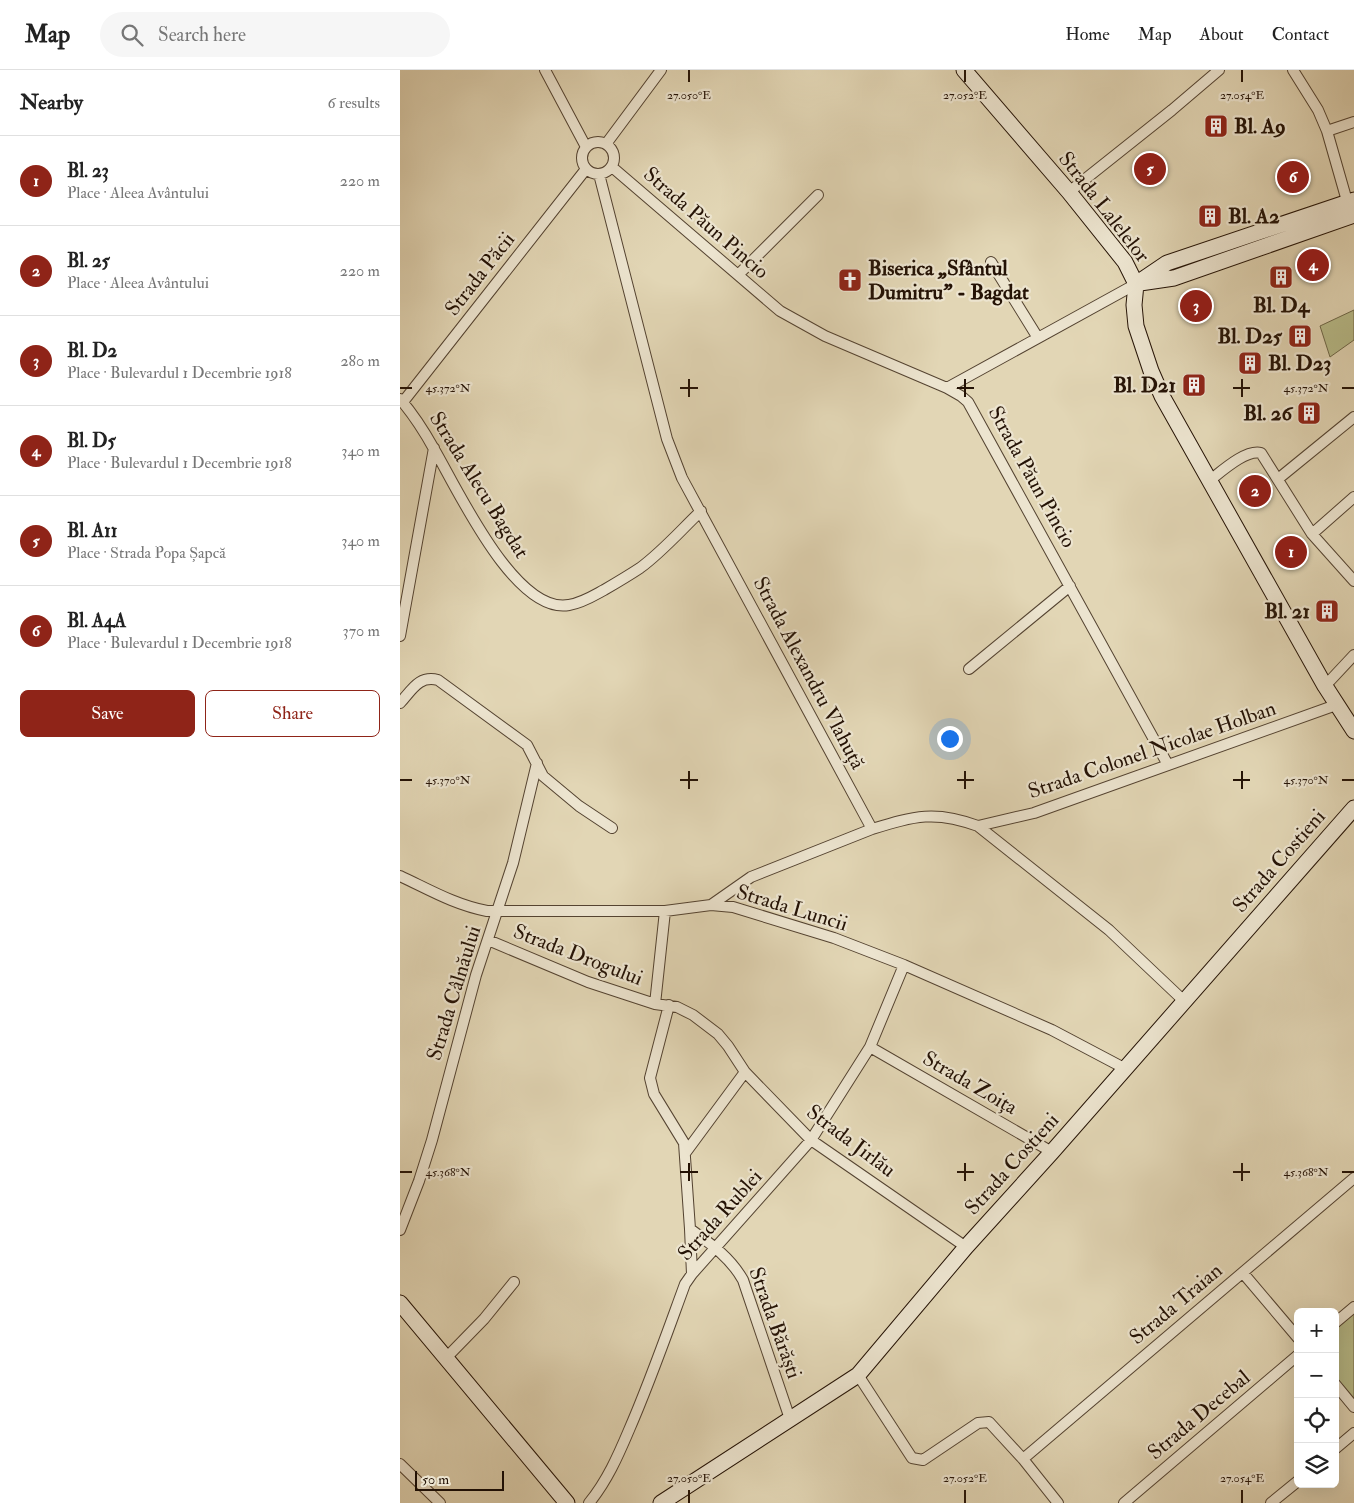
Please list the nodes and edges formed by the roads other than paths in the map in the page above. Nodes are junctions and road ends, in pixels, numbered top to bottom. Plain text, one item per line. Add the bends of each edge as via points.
1 (545, 70) edge
2 (661, 70) edge
3 (964, 70) edge
4 (1219, 70) edge
5 (1293, 70) edge
6 (1354, 122) edge
7 (1327, 132) junction
8 (606, 144) junction
9 (586, 147) junction
10 (612, 167) junction
11 (586, 169) junction
12 (598, 174) junction
13 (1069, 192) junction
14 (818, 195) dead end
15 (1352, 208) edge
16 (991, 262) dead end
17 (738, 275) junction
18 (1136, 284) junction
19 (1038, 338) junction
20 (947, 388) junction
21 (402, 400) edge
22 (1354, 416) edge
23 (434, 448) junction
24 (1278, 479) junction
25 (1209, 480) junction
26 (1354, 497) edge
27 (701, 511) junction
28 (1312, 534) junction
29 (1354, 581) edge
30 (1070, 586) junction
31 (400, 636) edge
32 (1354, 655) edge
33 (970, 669) dead end
34 (1325, 686) junction
35 (400, 703) edge
36 (1336, 705) junction
37 (1354, 731) edge
38 (536, 763) junction
39 (1168, 765) junction
40 (1354, 808) edge
41 (978, 826) junction
42 (612, 828) dead end
43 (872, 829) junction
44 (400, 876) edge
45 (711, 906) junction
46 (665, 911) junction
47 (498, 912) junction
48 (488, 940) junction
49 (904, 965) junction
50 (1184, 1000) junction
51 (655, 1004) junction
52 (669, 1005) junction
53 (870, 1047) junction
54 (1124, 1068) junction
55 (745, 1072) junction
56 (812, 1140) junction
57 (686, 1152) junction
58 (1052, 1152) junction
59 (1354, 1178) edge
60 (690, 1229) junction
61 (400, 1230) edge
62 (966, 1247) junction
63 (716, 1248) junction
64 (1243, 1273) junction
65 (692, 1274) junction
66 (514, 1282) dead end
67 (400, 1303) edge
68 (1354, 1307) edge
69 (1339, 1320) edge
70 (1294, 1333) edge
71 (446, 1358) junction
72 (1294, 1358) edge
73 (858, 1376) junction
74 (1339, 1389) edge
75 (1354, 1406) edge
76 (790, 1419) junction
77 (1354, 1433) edge
78 (1339, 1446) edge
79 (1023, 1459) junction
80 (400, 1464) edge
81 (1294, 1483) edge
82 (440, 1503) edge
83 (567, 1503) edge
84 (589, 1503) edge
85 (662, 1503) edge
86 (1058, 1503) edge
87 (1124, 1503) edge
88 (1271, 1503) edge

1 - 9 street
2 - 8 street
3 - 13 street, Strada Lalelelor
4 - 13 street
5 - 7 street via 1318,110
6 - 7 street
7 - 15 street
8 - 9 street via 595,142
8 - 10 street via 613,153
9 - 11 street via 582,158
10 - 12 street
10 - 17 street, Strada Păun Pincio
11 - 12 street
11 - 21 street, Strada Păcii
12 - 27 street, Strada Alexandru Vlahuță via 668,439 682,478
13 - 18 street, Strada Lalelelor via 1125,262
14 - 17 street
15 - 18 street via 1167,263
16 - 19 street
17 - 20 street, Strada Păun Pincio via 780,311 814,330
18 - 19 street
18 - 25 street, Strada Lalelelor via 1134,316 1151,371
19 - 20 street
20 - 30 street, Strada Păun Pincio via 965,399 973,409
21 - 23 street, Strada Alecu Bagdat
22 - 24 street
23 - 27 street, Strada Alecu Bagdat via 496,555 527,590 556,606 579,602 620,581 641,567
23 - 31 street
24 - 25 street via 1261,453 1256,451
24 - 28 street
25 - 34 street, Strada Lalelelor
26 - 28 street
27 - 43 street, Strada Alexandru Vlahuță
28 - 29 street
30 - 33 street
30 - 39 street, Strada Păun Pincio
32 - 34 street
34 - 36 street, Strada Lalelelor
35 - 38 street via 424,680 438,680 527,744
36 - 37 street, Strada Lalelelor
36 - 39 street, Strada Colonel Nicolae Holban
38 - 42 street via 543,776 556,788
38 - 47 street, Strada Câlnăului
39 - 41 street, Strada Colonel Nicolae Holban via 1034,813
40 - 50 street, Strada Costieni
41 - 43 street via 935,815 912,817
41 - 50 street via 1109,930
43 - 45 street via 751,877
44 - 47 street, Strada Luncii via 470,908
45 - 46 street, Strada Luncii
45 - 49 street, Strada Luncii via 733,907 762,915
46 - 47 street, Strada Luncii
46 - 51 street
47 - 48 street, Strada Câlnăului
48 - 51 street, Strada Drogului via 588,982
48 - 61 street, Strada Câlnăului via 432,1140
49 - 53 street, Strada Rublei
49 - 54 street, Strada Luncii via 1052,1030
50 - 54 street, Strada Costieni
51 - 52 street, Strada Jirlău
52 - 55 street, Strada Jirlău via 705,1022 728,1046
52 - 57 street via 650,1078 654,1094 684,1143
53 - 56 street, Strada Rublei
53 - 58 street, Strada Zoița
54 - 58 street, Strada Costieni
55 - 56 street, Strada Jirlău
55 - 57 street
56 - 62 street, Strada Jirlău
56 - 63 street, Strada Rublei
57 - 60 street
58 - 62 street, Strada Costieni
59 - 64 street, Strada Traian
60 - 63 street, Strada Bărăști
60 - 65 street
62 - 73 street, Strada Costieni
63 - 65 street, Strada Rublei
63 - 76 street, Strada Bărăști via 736,1267 743,1280
64 - 70 street
64 - 79 street, Strada Traian
65 - 84 street, Strada Rublei via 685,1284 645,1393 614,1464
66 - 71 street
67 - 71 street
68 - 69 street
71 - 83 street
72 - 87 street, Strada Decebal
73 - 76 street, Strada Costieni
73 - 79 street via 912,1458 923,1460 978,1423 989,1422
74 - 75 street
76 - 85 street, Strada Costieni
77 - 78 street
79 - 86 street
80 - 82 street
81 - 88 street

